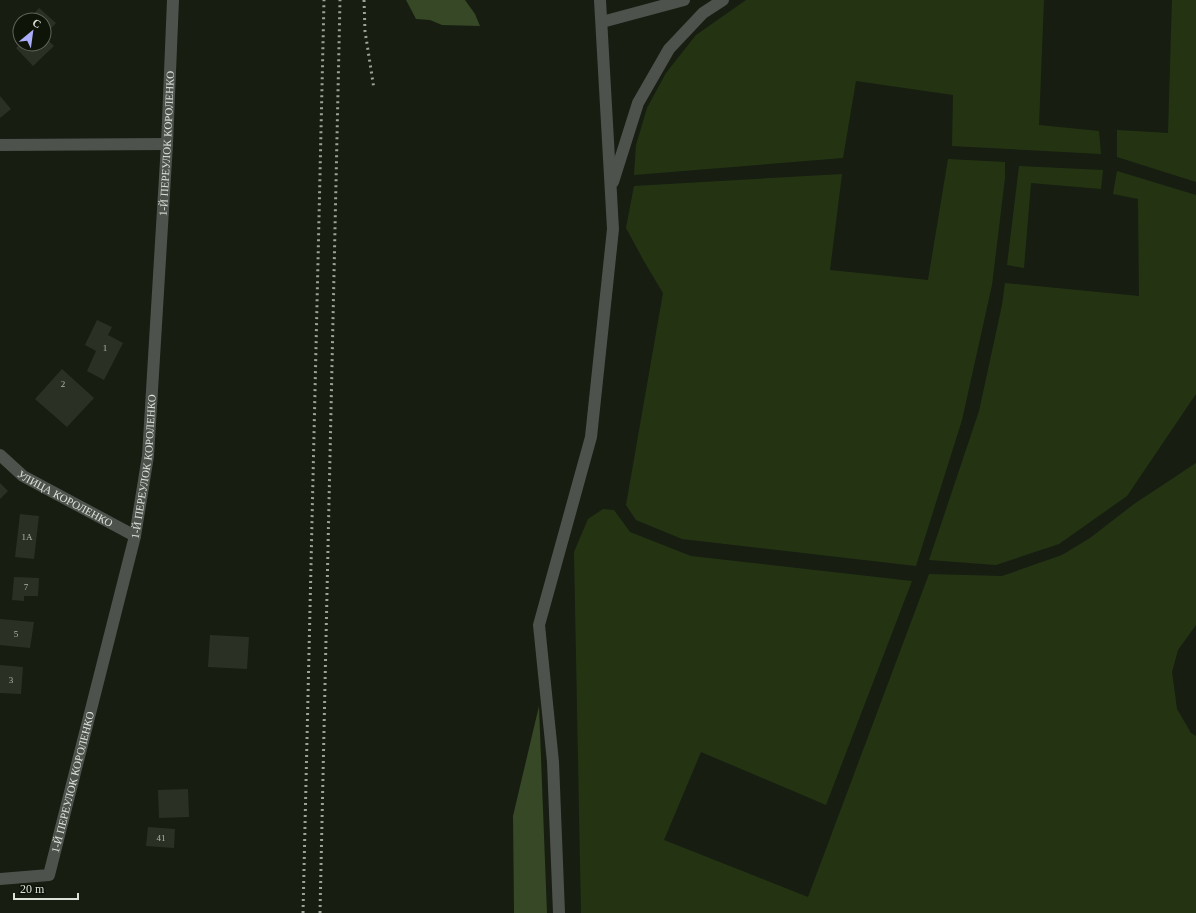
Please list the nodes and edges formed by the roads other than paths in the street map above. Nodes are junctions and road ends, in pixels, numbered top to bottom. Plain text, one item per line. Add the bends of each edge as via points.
1 (173, 0) edge
2 (600, 0) edge
3 (684, 0) edge
4 (723, 0) edge
5 (602, 22) junction
6 (167, 144) junction
7 (0, 145) edge
8 (611, 189) junction
9 (0, 455) edge
10 (135, 536) junction
11 (0, 879) edge
12 (559, 913) edge

1 - 6 street, 1-Й ПЕРЕУЛОК КОРОЛЕНКО
2 - 5 street
3 - 5 street
4 - 8 street via 703,13 669,49 638,103
5 - 8 street
6 - 7 street
6 - 10 street, 1-Й ПЕРЕУЛОК КОРОЛЕНКО via 148,456
8 - 12 street via 613,229 591,437 539,625 553,762
9 - 10 street, УЛИЦА КОРОЛЕНКО via 23,476
10 - 11 street, 1-Й ПЕРЕУЛОК КОРОЛЕНКО via 48,875

